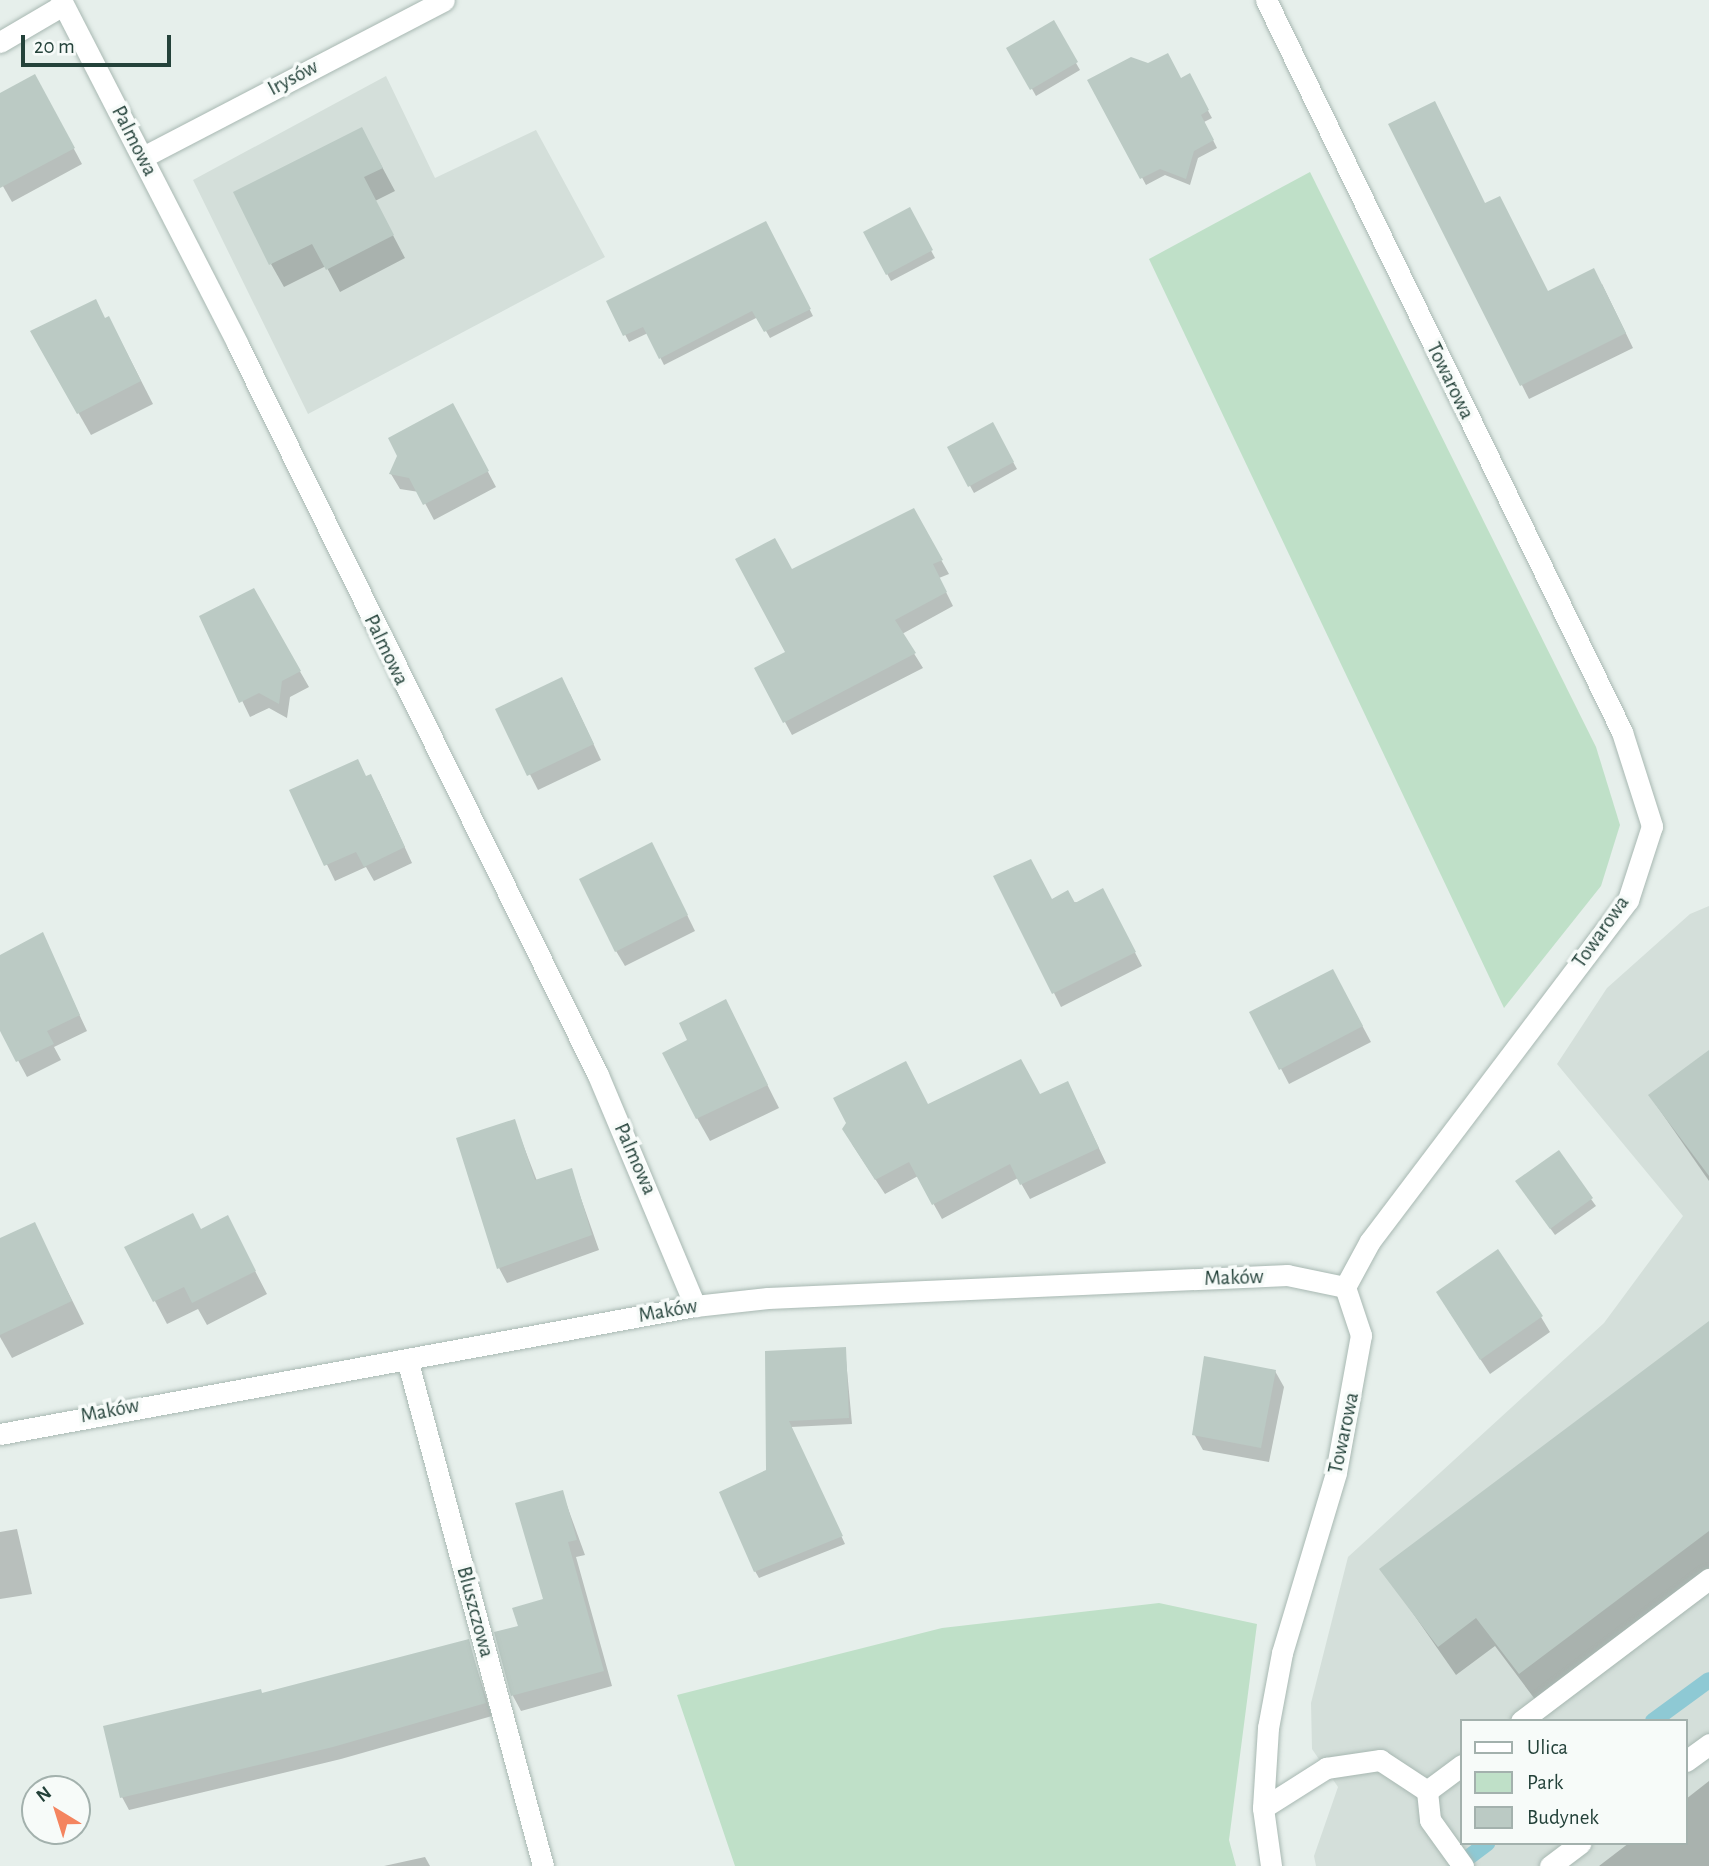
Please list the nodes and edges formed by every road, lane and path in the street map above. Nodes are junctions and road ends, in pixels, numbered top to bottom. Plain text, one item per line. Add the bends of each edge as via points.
1 (444, 0) edge
2 (1266, 0) edge
3 (62, 3) edge
4 (0, 42) edge
5 (143, 157) junction
6 (1345, 1287) junction
7 (695, 1306) junction
8 (407, 1359) junction
9 (0, 1434) edge
10 (1709, 1579) edge
11 (1524, 1719) edge
12 (1709, 1744) edge
13 (1688, 1760) edge
14 (1460, 1766) edge
15 (1427, 1791) junction
16 (1263, 1808) junction
17 (1577, 1845) edge
18 (543, 1866) edge
19 (1271, 1866) edge
20 (1463, 1866) edge
21 (1550, 1866) edge

1 - 5 street, Irysów
2 - 6 street, Towarowa via 1622,732 1651,826 1628,900 1370,1241
3 - 4 street
3 - 5 street, Palmowa
5 - 7 street, Palmowa via 598,1075
6 - 7 street, Maków via 1287,1275 768,1298
6 - 16 street, Towarowa via 1361,1335 1351,1406 1282,1653 1268,1728
7 - 8 street, Maków
8 - 9 street, Maków
8 - 18 street, Bluszczowa
10 - 11 street
12 - 13 street
14 - 15 street
15 - 16 street via 1380,1760 1326,1768
15 - 20 street via 1430,1820
16 - 19 street, Towarowa
17 - 21 street

